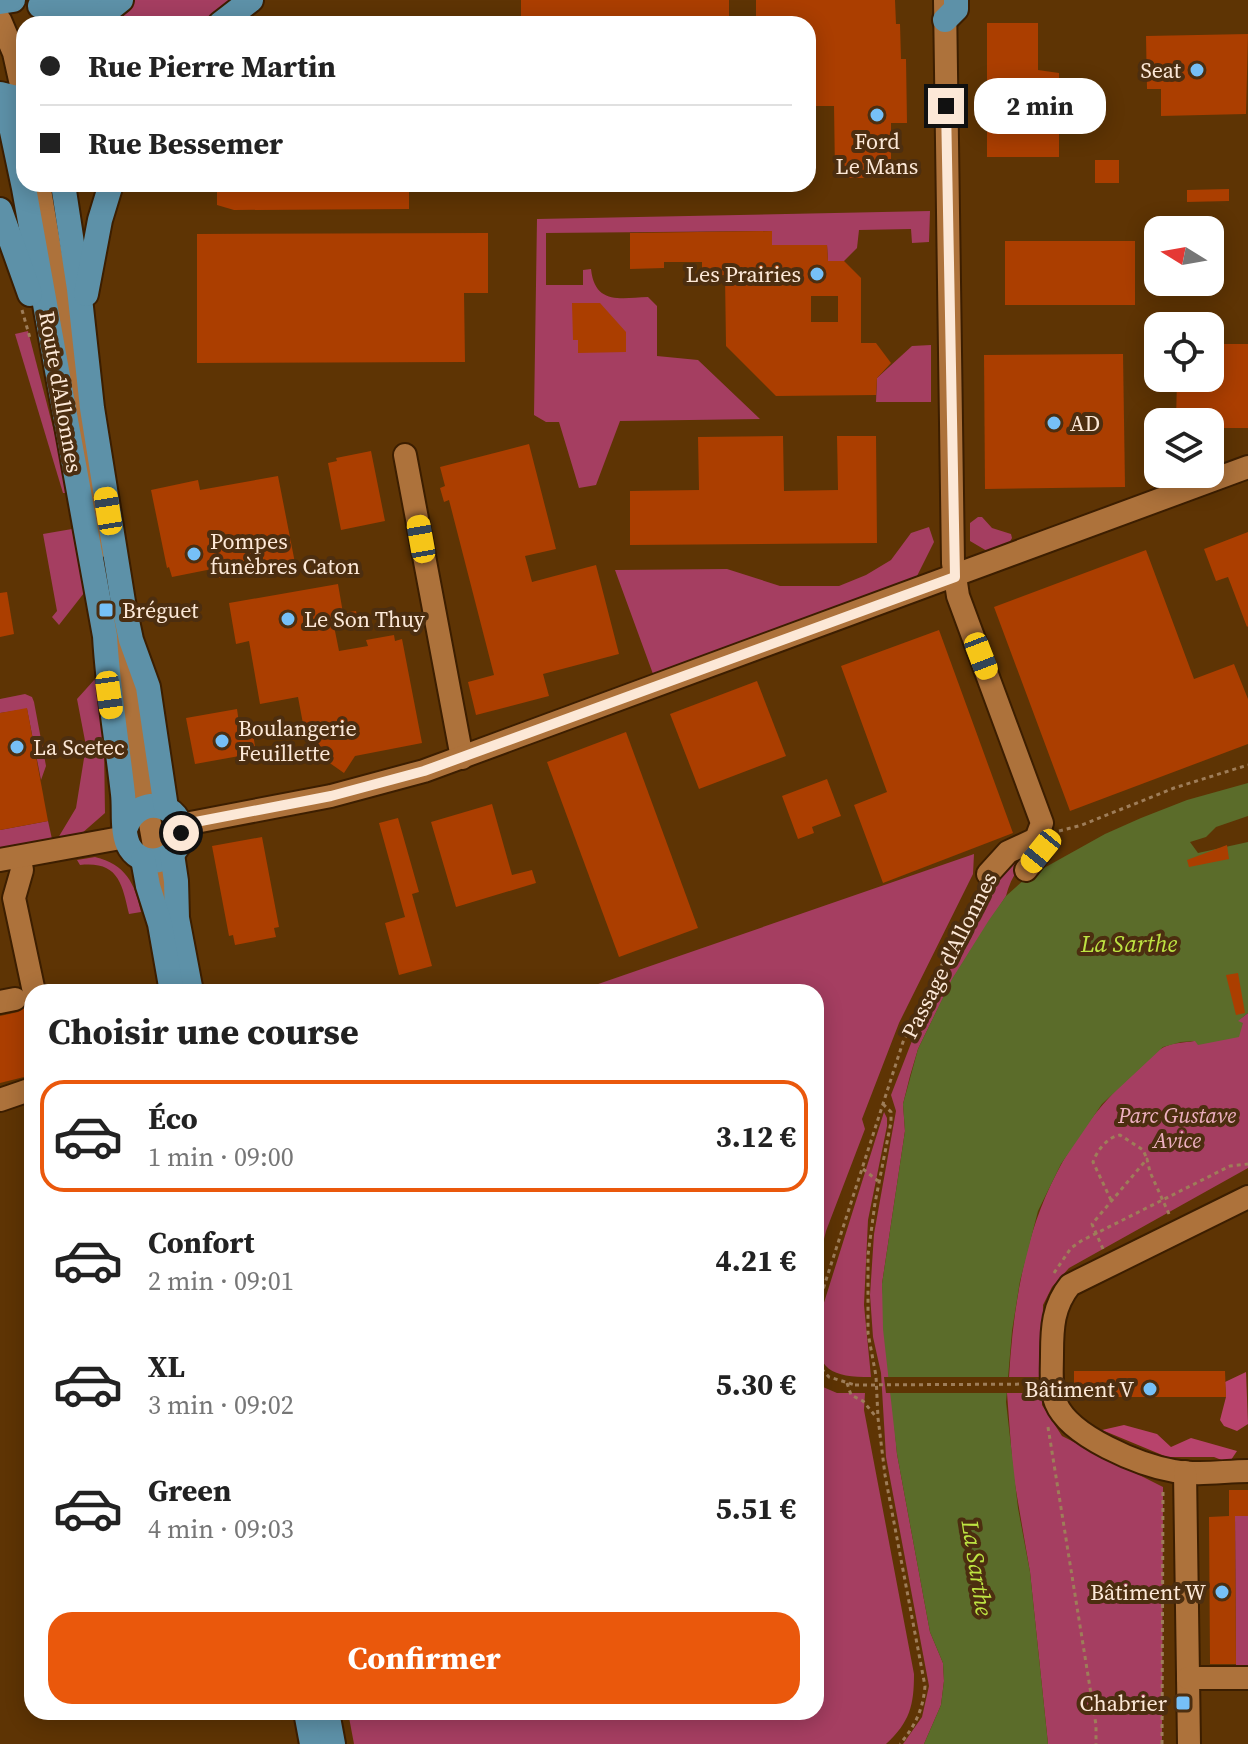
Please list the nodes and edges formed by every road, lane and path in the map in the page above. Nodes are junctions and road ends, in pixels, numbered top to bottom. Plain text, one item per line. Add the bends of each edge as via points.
1 (13, 0) edge
2 (121, 0) edge
3 (251, 0) edge
4 (0, 2) edge
5 (31, 3) edge
6 (86, 8) edge
7 (946, 9) edge
8 (47, 16) edge
9 (230, 16) edge
10 (0, 20) edge
11 (16, 62) edge
12 (0, 104) edge
13 (16, 150) edge
14 (25, 192) edge
15 (41, 192) edge
16 (64, 192) edge
17 (109, 192) edge
18 (0, 210) edge
19 (85, 345) junction
20 (65, 414) junction
21 (405, 455) dead end
22 (1248, 467) edge
23 (955, 577) junction
24 (462, 758) junction
25 (1248, 765) edge
26 (164, 813) junction
27 (126, 832) junction
28 (1040, 832) junction
29 (10, 858) edge
30 (157, 858) junction
31 (1026, 870) dead end
32 (988, 874) joint
33 (171, 984) edge
34 (180, 984) edge
35 (189, 984) edge
36 (16, 998) edge
37 (24, 1092) edge
38 (0, 1100) edge
39 (883, 1104) junction
40 (1147, 1159) junction
41 (862, 1168) junction
42 (878, 1181) junction
43 (1248, 1197) edge
44 (1111, 1200) junction
45 (1177, 1231) junction
46 (1109, 1264) junction
47 (824, 1286) edge
48 (824, 1372) edge
49 (847, 1383) junction
50 (1042, 1384) dead end
51 (1046, 1416) dead end
52 (878, 1418) junction
53 (1174, 1470) junction
54 (1248, 1471) edge
55 (1188, 1678) junction
56 (1248, 1678) edge
57 (308, 1720) edge
58 (318, 1720) edge
59 (328, 1720) edge
60 (312, 1744) edge
61 (322, 1744) edge
62 (333, 1744) edge
63 (900, 1744) edge
64 (1096, 1744) edge
65 (1162, 1744) edge
66 (1189, 1744) edge

1 - 4 main road
2 - 6 main road
3 - 9 main road
5 - 6 main road via 59,10
5 - 8 main road
7 - 23 street
10 - 11 street
12 - 13 main road, Route d'Allonnes
14 - 20 main road, Route d'Allonnes
15 - 26 street
16 - 19 main road, Route d'Allonnes
17 - 19 main road via 86,299
18 - 20 main road
19 - 26 main road, Route d'Allonnes via 123,602 148,687
20 - 27 main road, Route d'Allonnes via 105,636
21 - 24 street
22 - 23 street
23 - 24 street
23 - 28 street via 1037,805
24 - 26 street via 378,785
25 - 28 path via 1082,825
26 - 27 main road via 133,814
26 - 30 street
26 - 30 main road, Route d'Allonnes via 180,841
27 - 29 street
27 - 30 main road via 132,850
28 - 31 street via 1041,851
28 - 32 street, Passage d'Allonnes via 1008,852
29 - 36 street via 22,870 14,898
30 - 33 main road via 160,924
30 - 34 street
30 - 35 main road, Route d'Allonnes via 176,881
32 - 39 path, Passage d'Allonnes via 903,1042
37 - 38 street
39 - 41 path, Passage d'Allonnes
39 - 42 path via 891,1112 891,1122
40 - 44 path
40 - 44 path via 1143,1150 1120,1135 1112,1136 1096,1154 1093,1162
40 - 45 path
41 - 42 path
41 - 47 path, Passage d'Allonnes
42 - 52 path via 867,1309
43 - 45 street
44 - 46 path via 1092,1224
45 - 46 street
46 - 53 street via 1070,1285 1061,1296 1052,1324 1055,1401 1081,1434
48 - 49 path
49 - 50 path, bridge
49 - 52 path via 851,1395
51 - 64 path
52 - 63 path via 925,1686 922,1708
53 - 54 street
53 - 55 street
53 - 65 path
55 - 56 street
55 - 66 street
57 - 60 main road
58 - 61 street
59 - 62 main road

